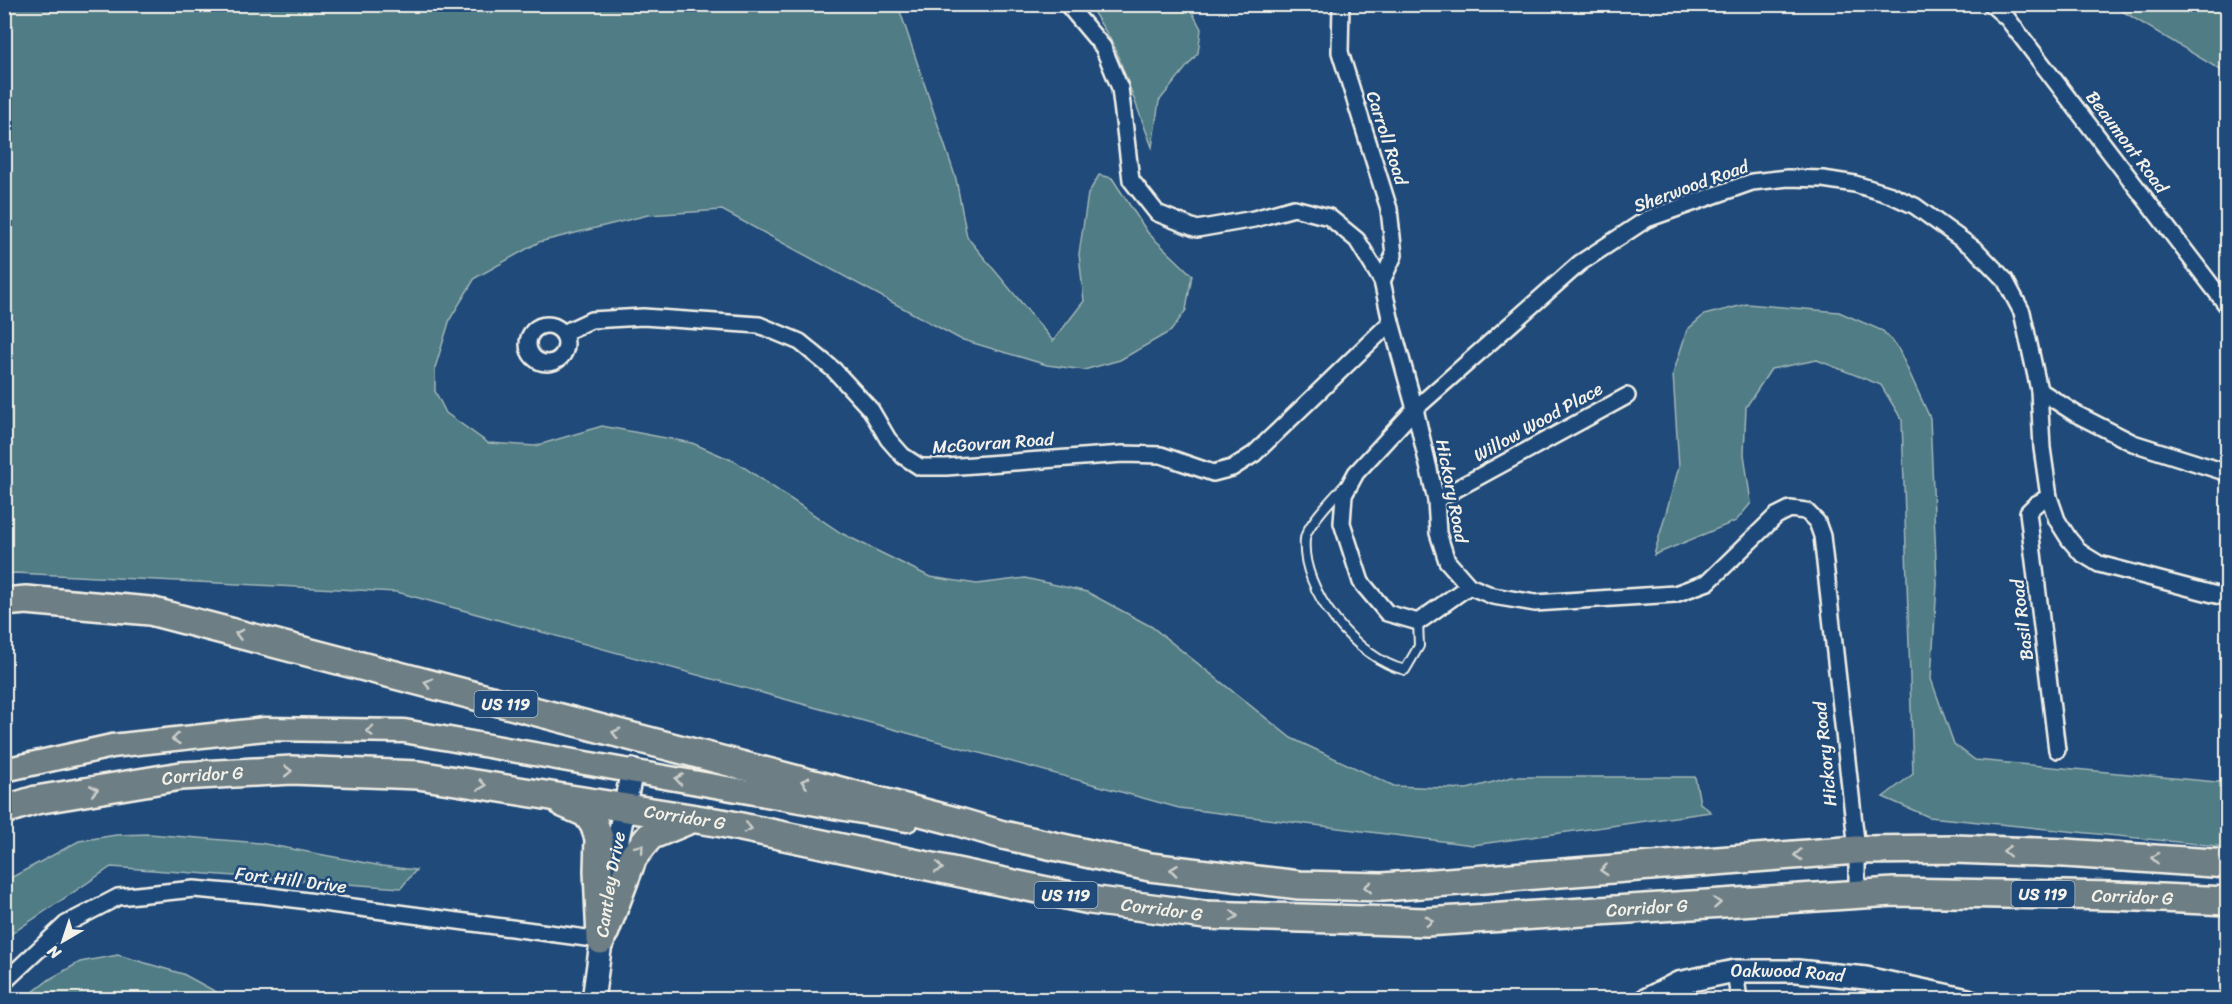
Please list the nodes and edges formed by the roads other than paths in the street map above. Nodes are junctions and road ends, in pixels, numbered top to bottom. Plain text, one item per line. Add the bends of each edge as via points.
1 (1067, 4) edge
2 (1341, 4) edge
3 (1991, 4) edge
4 (1382, 281) junction
5 (2228, 306) edge
6 (1390, 322) junction
7 (563, 333) dead end
8 (2038, 390) junction
9 (1627, 396) dead end
10 (1415, 409) junction
11 (1356, 473) junction
12 (2228, 473) edge
13 (2049, 497) junction
14 (1436, 500) junction
15 (1469, 586) junction
16 (2228, 598) edge
17 (4, 602) edge
18 (1418, 622) junction
19 (2057, 750) dead end
20 (4, 770) edge
21 (632, 770) junction
22 (524, 792) junction
23 (625, 807) junction
24 (4, 810) edge
25 (694, 818) junction
26 (1003, 835) junction
27 (1857, 850) junction
28 (2228, 864) edge
29 (2228, 886) edge
30 (1857, 893) junction
31 (2228, 901) edge
32 (602, 940) junction
33 (1735, 971) junction
34 (4, 982) edge
35 (593, 999) edge
36 (1645, 999) edge
37 (1739, 999) edge
38 (1968, 999) edge

1 - 4 street, Hickory Road via 1103,47 1120,88 1131,180 1157,213 1197,229 1294,208 1329,216 1357,240
2 - 4 street, Carroll Road via 1340,51 1389,208 1394,255
3 - 5 street, Beaumont Road via 2021,35
4 - 6 street, Hickory Road
6 - 7 street, McGovran Road via 1254,454 1232,468 1213,473 1161,455 1123,454 920,467 903,456 871,410 834,370 800,342 759,326 643,317 591,320
6 - 10 street, Hickory Road
8 - 10 street, Sherwood Road via 2022,312 2005,280 1976,250 1915,206 1891,195 1823,178 1788,178 1752,182 1647,219 1580,262
8 - 12 street via 2133,443
8 - 13 street, Sherwood Road
9 - 14 street, Willow Wood Place
10 - 11 street, Sherwood Road
10 - 14 street, Hickory Road
11 - 18 street, Sherwood Road via 1344,495 1342,523 1361,582 1387,613
11 - 18 lane via 1321,511 1305,537 1307,569 1326,608 1339,623 1359,645 1392,667 1406,670 1419,646
13 - 16 street, Sherwood Road via 2068,539 2080,553 2099,564
13 - 19 street, Basil Road via 2028,512
14 - 15 street, Hickory Road via 1438,533 1447,561
15 - 18 street
15 - 27 street, Hickory Road via 1492,596 1535,603 1675,594 1708,582 1776,516 1790,509 1806,512 1817,522 1822,536
26 -> 17 highway, US 119 via 150,611 26,600
21 -> 20 main road via 404,731 265,729 112,746
21 - 23 street, Cantley Drive
26 -> 21 main road
22 - 23 highway, Corridor G / US 119
24 -> 22 highway, Corridor G / US 119 via 36,800 181,776 292,770 418,775
22 - 32 highway via 570,805 586,813 594,824 599,838
23 - 25 highway, Corridor G / US 119
23 - 32 street, Cantley Drive
25 -> 30 highway, Corridor G / US 119 via 1090,900 1205,915 1426,922
32 -> 25 highway via 633,856 650,836
27 -> 26 highway, US 119 via 1383,887 1299,885 1150,867
28 -> 27 highway, US 119 via 2065,853
27 - 30 street, Hickory Road
29 - 30 highway via 2019,876 1874,876
30 - 31 highway, Corridor G / US 119
32 - 34 street, Fort Hill Drive via 194,889 118,897 66,924
32 - 35 street, Cantley Drive
33 - 36 street, Oakwood Road via 1678,983
33 - 37 street
33 - 38 street, Oakwood Road via 1797,971 1866,978

